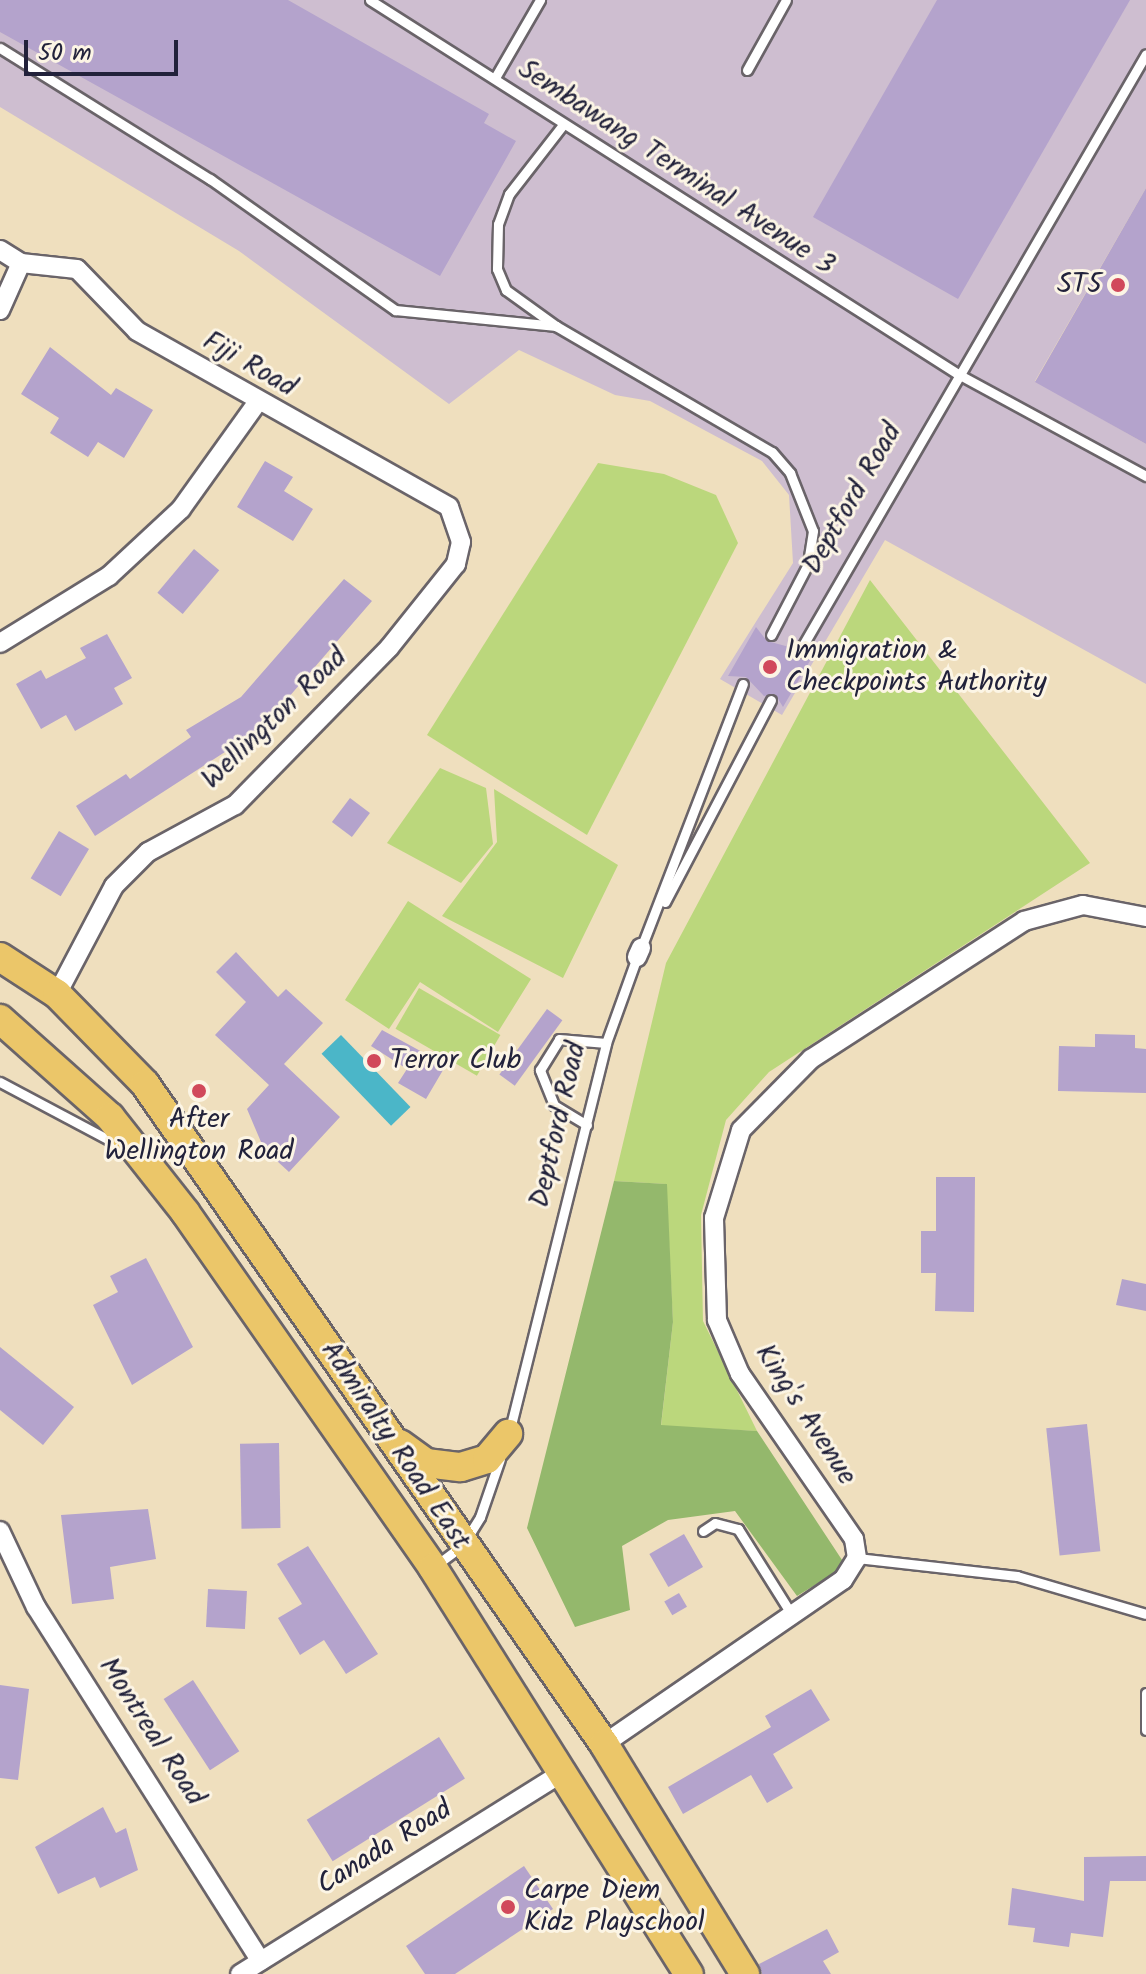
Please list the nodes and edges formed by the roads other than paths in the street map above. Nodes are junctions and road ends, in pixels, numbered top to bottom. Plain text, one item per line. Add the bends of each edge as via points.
1 (370, 0) edge
2 (540, 0) edge
3 (786, 0) edge
4 (0, 48) edge
5 (1146, 54) edge
6 (747, 70) dead end
7 (496, 76) junction
8 (562, 126) junction
9 (0, 250) edge
10 (21, 263) junction
11 (0, 310) edge
12 (556, 326) junction
13 (958, 374) junction
14 (257, 403) junction
15 (1146, 476) edge
16 (461, 542) joint
17 (771, 635) dead end
18 (0, 643) edge
19 (799, 652) dead end
20 (743, 684) dead end
21 (771, 700) dead end
22 (1146, 917) edge
23 (639, 952) junction
24 (0, 957) edge
25 (57, 994) junction
26 (0, 1019) edge
27 (606, 1043) junction
28 (0, 1082) edge
29 (587, 1125) junction
30 (139, 1157) junction
31 (386, 1434) junction
32 (508, 1434) junction
33 (0, 1531) edge
34 (703, 1531) dead end
35 (462, 1546) junction
36 (857, 1558) junction
37 (433, 1568) junction
38 (1146, 1614) edge
39 (792, 1615) junction
40 (1146, 1693) edge
41 (1146, 1730) edge
42 (604, 1744) junction
43 (562, 1773) junction
44 (261, 1961) junction
45 (240, 1974) edge
46 (689, 1974) edge
47 (745, 1974) edge

1 - 7 lane, Sembawang Terminal Avenue 3
2 - 7 lane
3 - 6 lane
4 - 12 lane via 210,179 395,310
5 - 13 lane, Deptford Road
7 - 8 lane, Sembawang Terminal Avenue 3
8 - 12 lane via 509,194 498,224 497,269 506,290
8 - 13 lane, Sembawang Terminal Avenue 3
9 - 10 street, Fiji Road
10 - 11 street
10 - 14 street, Fiji Road via 77,269 137,331
12 - 17 lane via 772,452 790,473 806,497 813,531 808,564
13 - 15 lane, Sembawang Terminal Avenue 3
13 - 19 lane, Deptford Road
14 - 16 street, Fiji Road via 449,507
14 - 18 street via 181,509 130,557
16 - 25 street, Wellington Road via 456,564 389,648 235,805 148,852 114,886
20 - 23 lane
21 - 23 lane, Deptford Road
22 - 36 street, King's Avenue via 1083,905 1024,921 811,1059 741,1130 714,1218 717,1320 740,1374 854,1539
23 - 27 lane, Deptford Road
24 - 25 main road, Admiralty Road East
25 - 31 main road, Admiralty Road East via 145,1084 277,1267
26 - 30 main road, Admiralty Road East via 110,1117
27 - 29 lane, Deptford Road
27 - 29 lane via 559,1039 540,1070 554,1105
28 - 30 lane
29 - 32 lane, Deptford Road
30 - 37 main road, Admiralty Road East
31 - 32 main road via 426,1463 461,1467 487,1459
31 - 35 main road, Admiralty Road East
32 - 35 lane, Deptford Road via 480,1517
33 - 44 street, Montreal Road via 36,1607
34 - 39 lane via 715,1523 738,1529
35 - 37 lane, Deptford Road
35 - 42 main road, Admiralty Road East
36 - 38 lane via 1017,1576
36 - 39 street via 843,1580
37 - 43 main road, Admiralty Road East
39 - 42 street
40 - 41 lane
42 - 47 main road, Admiralty Road East
43 - 44 street, Canada Road
43 - 46 main road, Admiralty Road East
44 - 45 street, Canada Road

